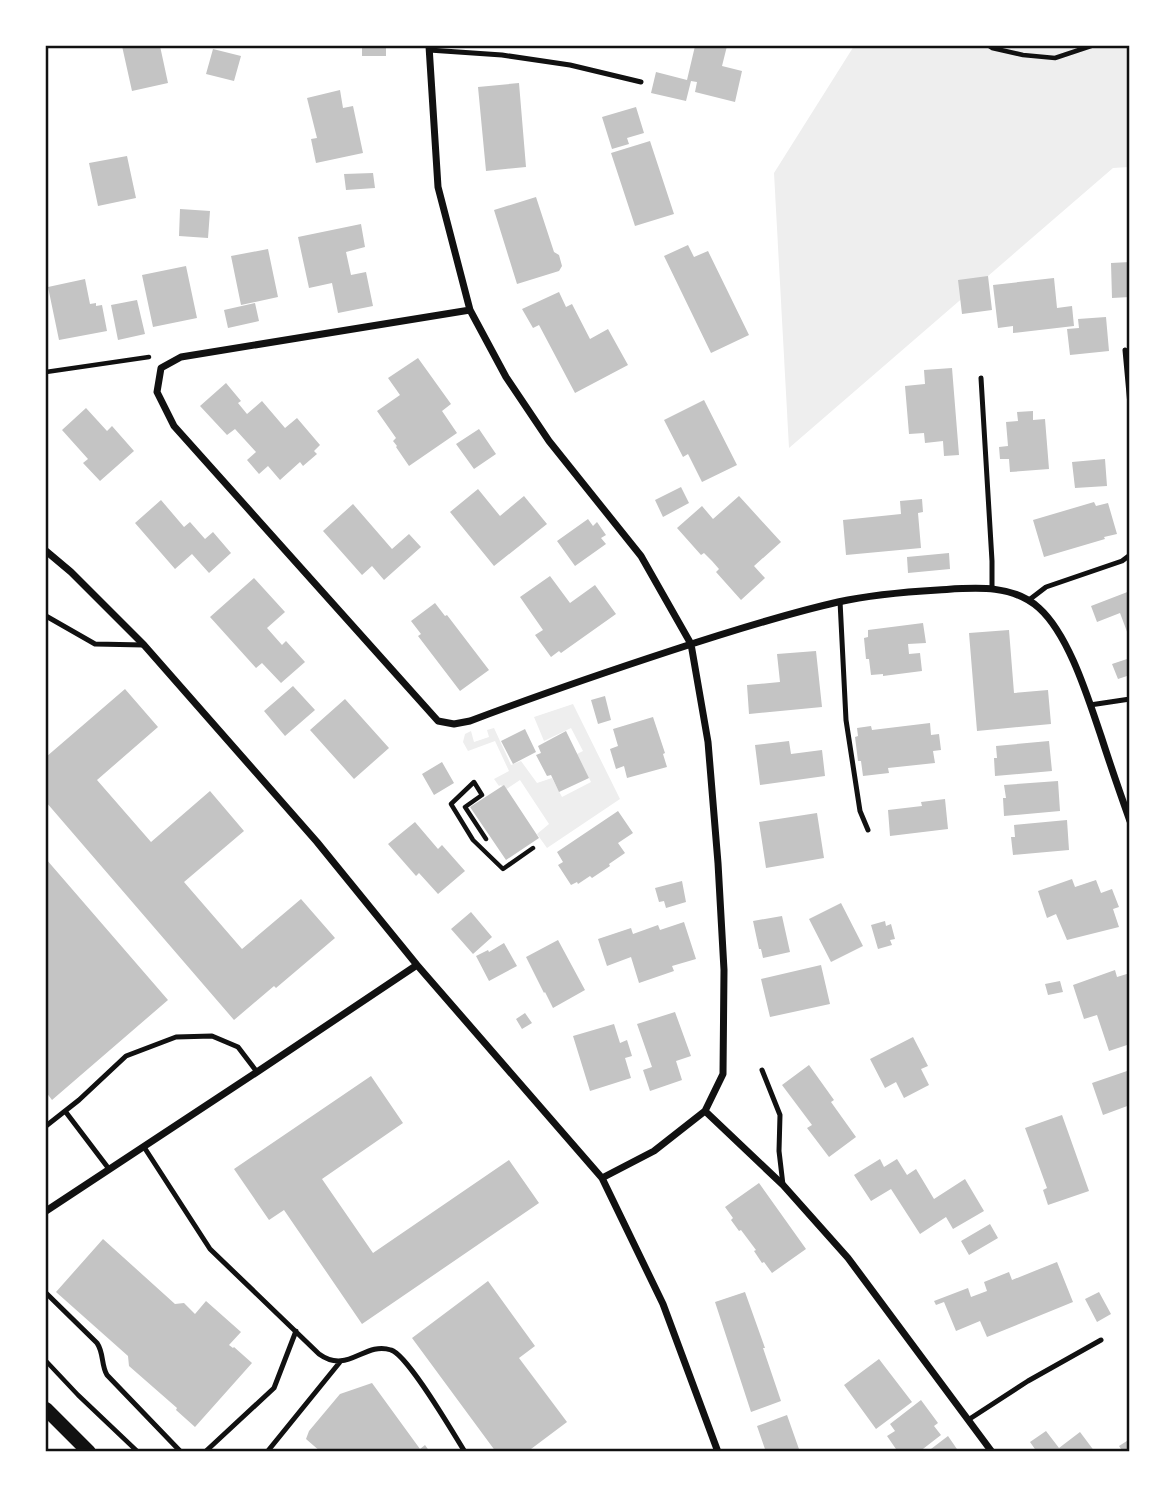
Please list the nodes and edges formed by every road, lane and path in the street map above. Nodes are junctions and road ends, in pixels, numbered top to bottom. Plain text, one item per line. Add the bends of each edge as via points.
1 (989, 46) edge
2 (1091, 46) edge
3 (429, 48) edge
4 (640, 82) dead end
5 (470, 310) junction
6 (1125, 350) dead end
7 (161, 368) junction
8 (46, 372) edge
9 (981, 378) dead end
10 (1129, 405) edge
11 (46, 551) edge
12 (1129, 555) edge
13 (992, 588) junction
14 (1029, 600) junction
15 (840, 601) junction
16 (46, 616) edge
17 (691, 644) junction
18 (144, 645) junction
19 (1129, 699) edge
20 (1090, 705) junction
21 (1129, 821) edge
22 (868, 830) dead end
23 (486, 839) dead end
24 (533, 848) dead end
25 (417, 965) junction
26 (762, 1070) dead end
27 (257, 1072) junction
28 (65, 1111) junction
29 (705, 1111) junction
30 (46, 1126) edge
31 (144, 1146) junction
32 (109, 1169) junction
33 (602, 1178) junction
34 (783, 1185) junction
35 (46, 1211) edge
36 (46, 1293) edge
37 (296, 1331) junction
38 (1101, 1340) dead end
39 (46, 1361) edge
40 (340, 1362) junction
41 (46, 1409) edge
42 (968, 1420) junction
43 (89, 1451) edge
44 (138, 1451) edge
45 (181, 1451) edge
46 (205, 1451) edge
47 (267, 1451) edge
48 (465, 1451) edge
49 (718, 1451) edge
50 (992, 1451) edge

1 - 2 path via 1055,58
3 - 4 lane via 570,65
3 - 5 street via 438,187
5 - 7 street via 181,357
5 - 17 street via 506,377 549,441 641,556
6 - 10 lane
7 - 8 path via 149,357
7 - 17 street via 157,392 174,426 438,721 470,720
9 - 13 lane
11 - 18 street
12 - 14 lane via 1046,587
13 - 14 street
13 - 15 street
14 - 20 street via 1060,636
15 - 17 street
15 - 22 lane via 846,720 860,811
16 - 18 lane via 95,644
17 - 29 street via 708,742 724,970 723,1074
18 - 25 street via 317,842
19 - 20 lane
20 - 21 street
23 - 24 path via 464,807 482,795 474,782 451,804 473,840 503,869
25 - 27 street
25 - 33 street
26 - 34 lane via 780,1115
27 - 28 lane via 238,1047 212,1037 176,1037 126,1056
27 - 31 street
28 - 30 lane
28 - 32 lane
29 - 33 street via 654,1151
29 - 34 street
31 - 32 street
31 - 37 lane via 211,1249
32 - 35 street
33 - 49 street via 663,1304
34 - 42 street via 848,1258
36 - 45 lane via 97,1343 107,1375
37 - 40 lane via 325,1358
37 - 46 lane via 274,1388
38 - 42 lane
39 - 44 path
40 - 47 lane
40 - 48 lane via 382,1349 398,1354
41 - 43 main road
42 - 50 street

